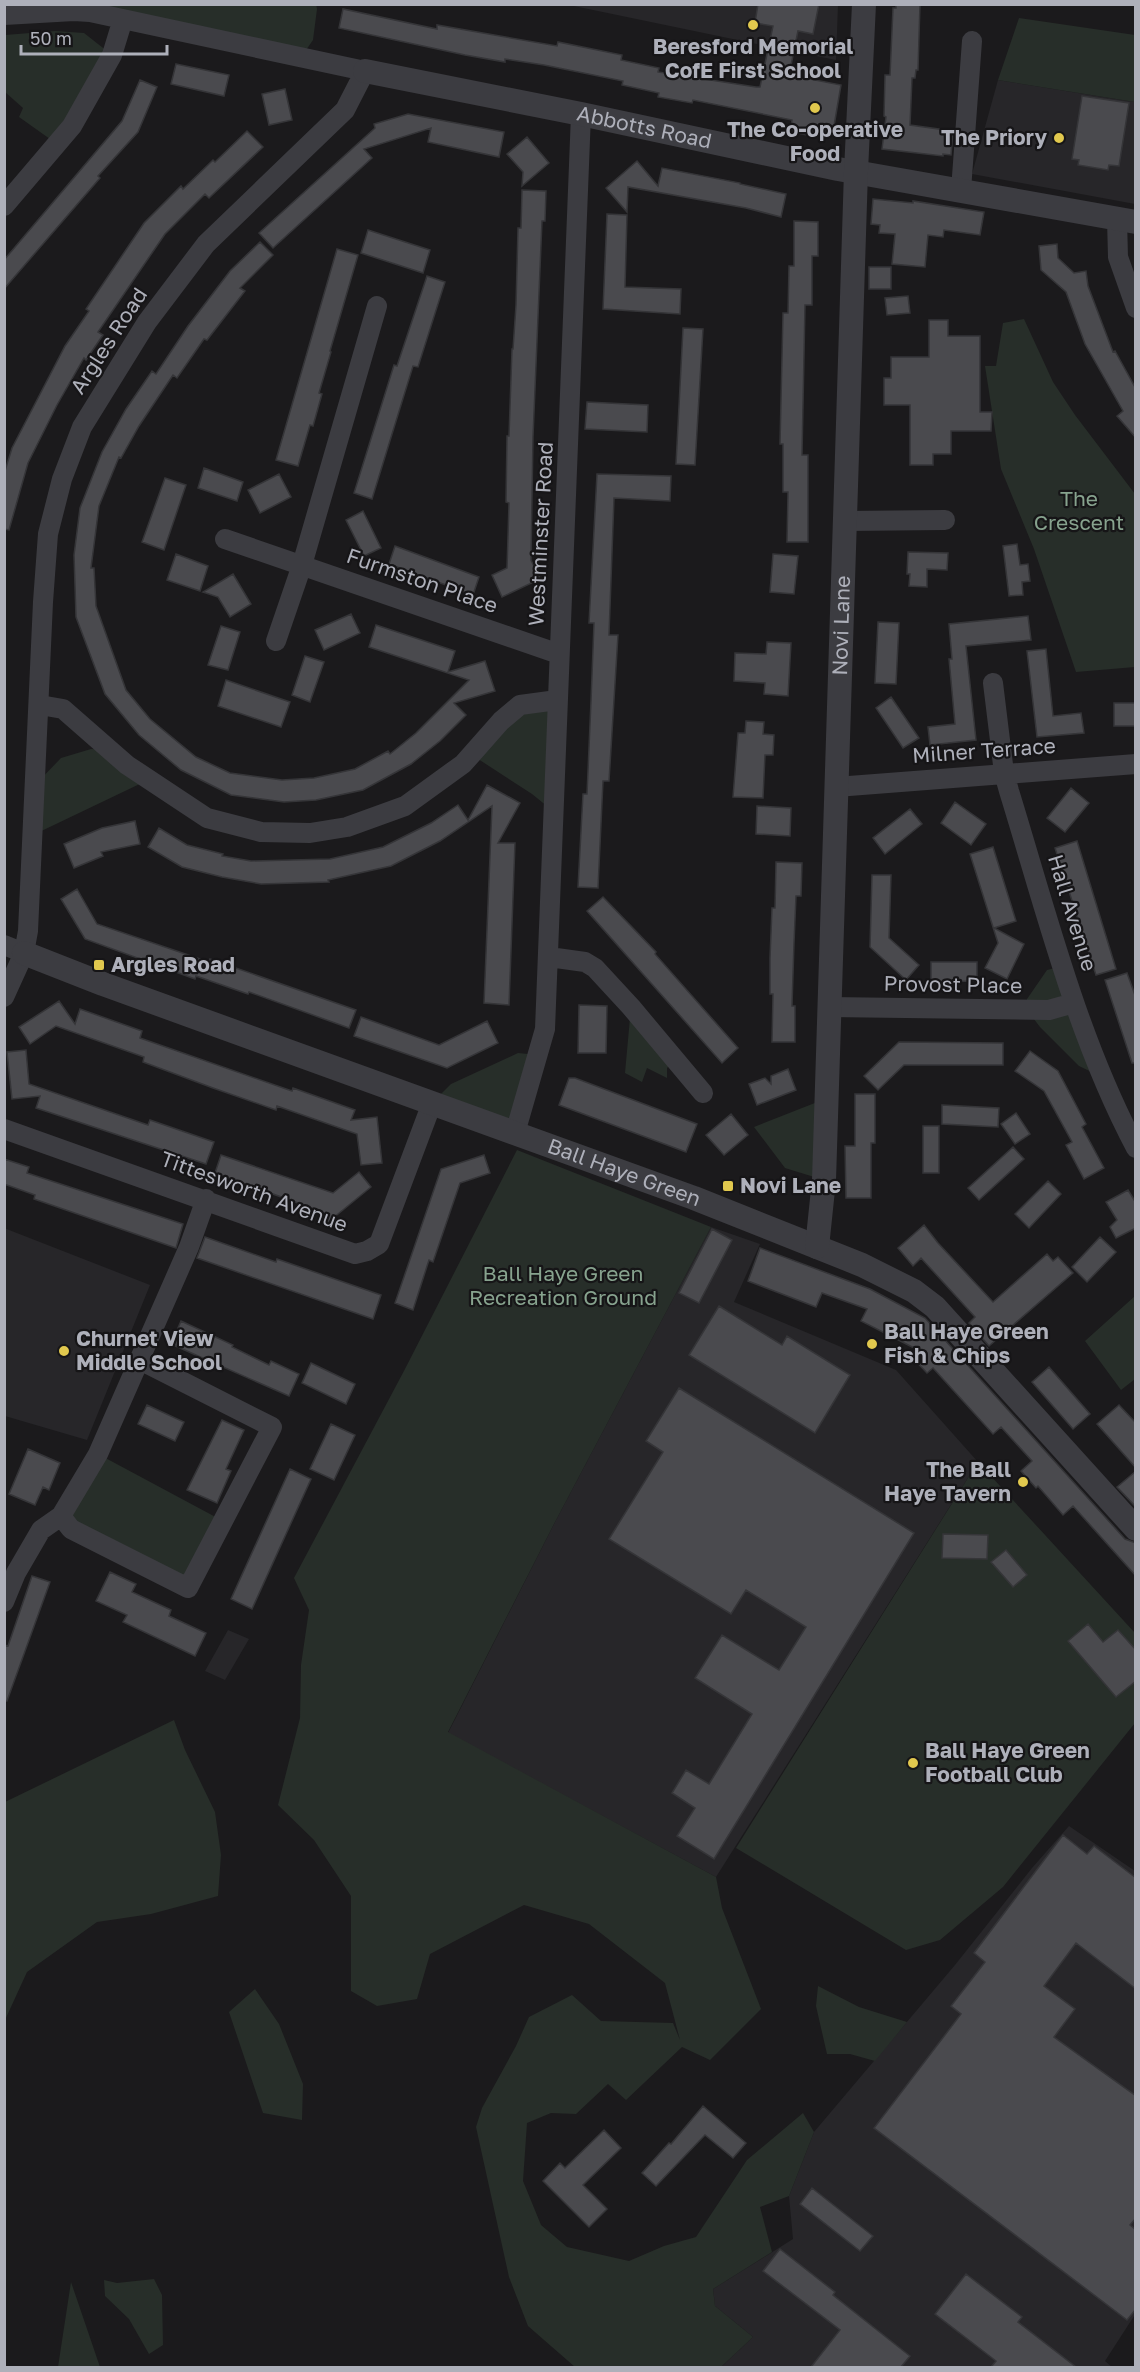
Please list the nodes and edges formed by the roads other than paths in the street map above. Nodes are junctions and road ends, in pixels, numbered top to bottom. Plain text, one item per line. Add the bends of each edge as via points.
1 (864, 4) edge
2 (4, 15) edge
3 (123, 19) junction
4 (972, 41) dead end
5 (364, 71) junction
6 (581, 114) junction
7 (856, 171) junction
8 (961, 190) junction
9 (7, 199) edge
10 (1126, 220) edge
11 (377, 306) dead end
12 (1136, 308) edge
13 (945, 520) dead end
14 (845, 521) junction
15 (225, 539) dead end
16 (302, 565) junction
17 (276, 641) dead end
18 (559, 654) junction
19 (993, 683) dead end
20 (557, 700) junction
21 (40, 705) junction
22 (1136, 764) edge
23 (1004, 773) junction
24 (836, 787) junction
25 (14, 949) edge
26 (549, 957) junction
27 (4, 997) edge
28 (1074, 1003) junction
29 (829, 1007) junction
30 (703, 1093) dead end
31 (432, 1103) junction
32 (4, 1129) edge
33 (515, 1133) junction
34 (1136, 1148) edge
35 (206, 1199) junction
36 (817, 1247) junction
37 (140, 1360) junction
38 (61, 1516) junction
39 (1136, 1529) edge
40 (4, 1602) edge

1 - 7 street, Novi Lane
2 - 3 street via 74,11
3 - 5 street
3 - 9 street via 112,55 72,126
4 - 8 street
5 - 6 street, Abbotts Road
5 - 21 street, Argles Road via 345,110 206,244 147,322 82,427 62,479 48,534
6 - 7 street, Abbotts Road
6 - 18 street, Westminster Road
7 - 8 street, Abbotts Road
7 - 14 street, Novi Lane
8 - 10 street, Abbotts Road
10 - 12 street via 1118,257
11 - 16 street
13 - 14 street
14 - 24 street, Novi Lane
15 - 16 street, Furmston Place
16 - 17 street
16 - 18 street, Furmston Place
18 - 20 street, Westminster Road
19 - 23 street, Hall Avenue
20 - 21 street via 520,705 463,764 405,806 347,826 310,833 261,832 207,818 127,765 63,709
20 - 26 street, Westminster Road
21 - 25 street, Argles Road via 28,931
22 - 23 street, Milner Terrace
23 - 24 street, Milner Terrace
23 - 28 street, Hall Avenue
24 - 29 street, Novi Lane
25 - 27 street
25 - 31 street, Ball Haye Green
26 - 30 street via 585,962 595,968
26 - 33 street, Westminster Road via 545,1029
28 - 29 street, Provost Place via 1048,1010
28 - 34 street, Hall Avenue via 1102,1077
29 - 36 street, Novi Lane via 824,1180
31 - 33 street, Ball Haye Green
31 - 35 street, Tittesworth Avenue via 379,1244 367,1251 355,1254
32 - 35 street, Tittesworth Avenue
33 - 36 street, Ball Haye Green
35 - 37 street
36 - 39 street, Ball Haye Green via 914,1291 935,1307
37 - 38 street via 98,1454
37 - 38 street via 272,1427 188,1588 71,1529
38 - 40 street via 41,1530

